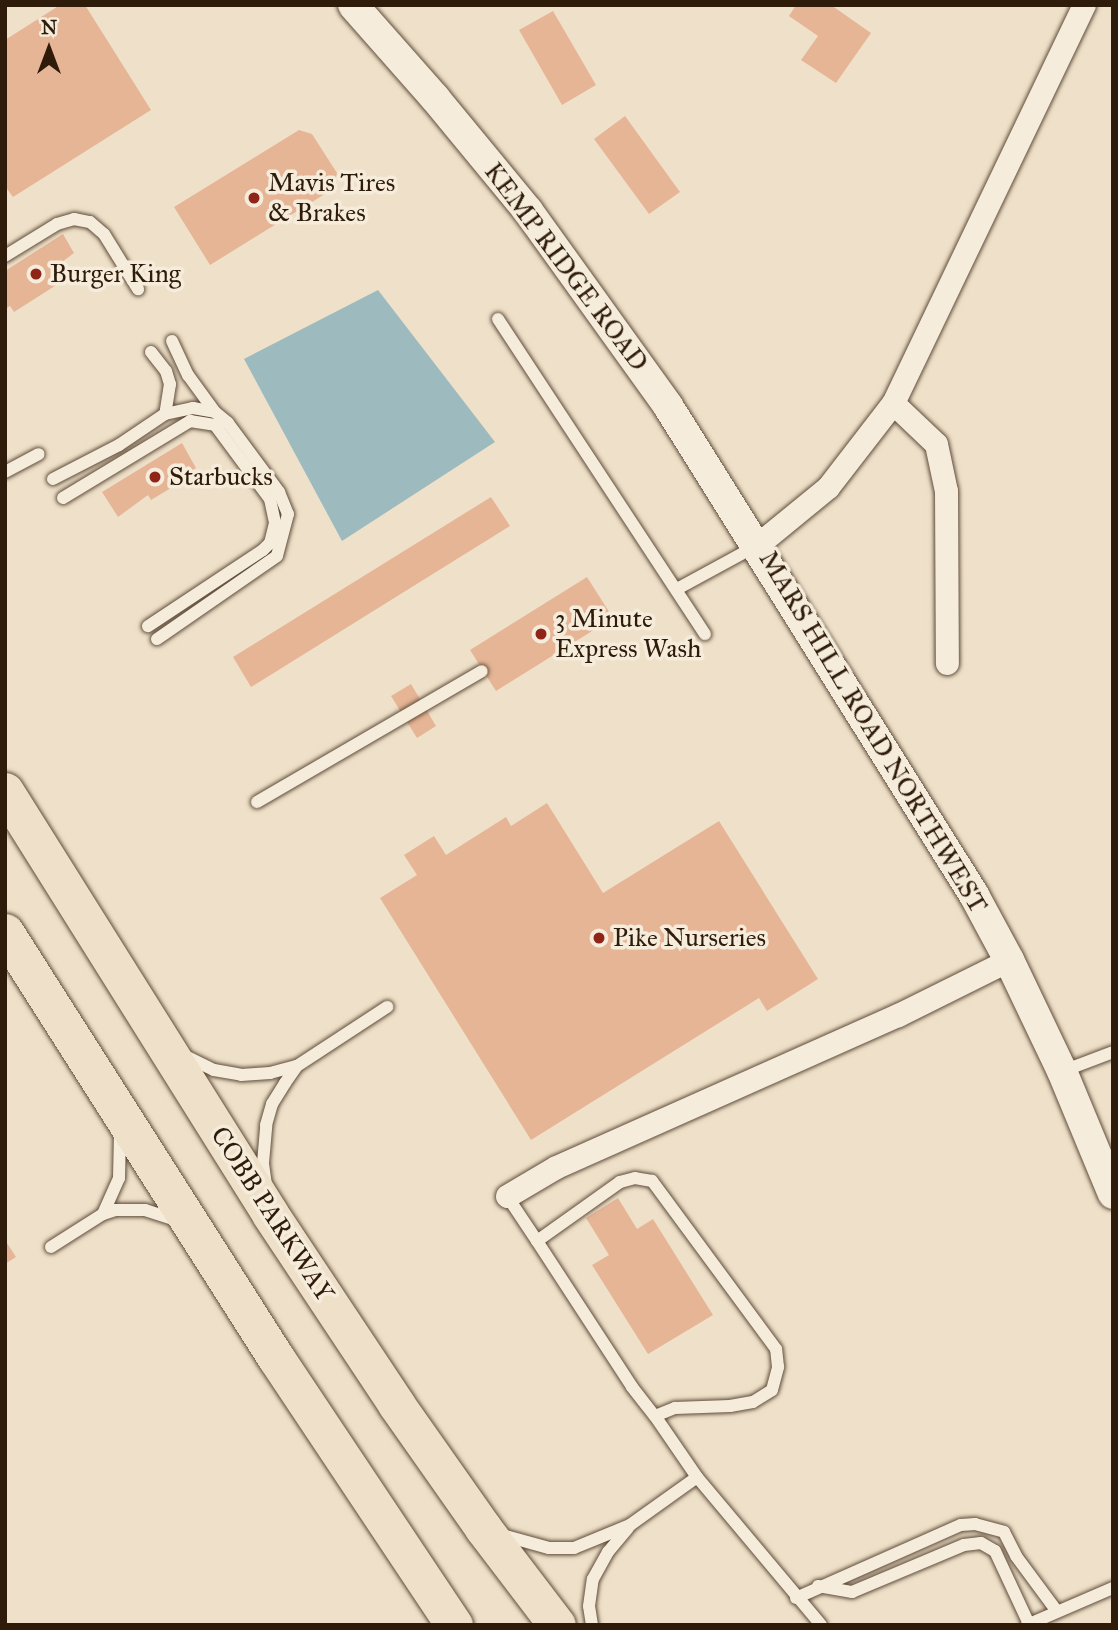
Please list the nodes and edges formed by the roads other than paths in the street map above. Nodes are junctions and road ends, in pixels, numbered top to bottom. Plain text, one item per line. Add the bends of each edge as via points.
1 (353, 5) edge
2 (1084, 5) edge
3 (5, 256) edge
4 (138, 289) dead end
5 (498, 319) dead end
6 (172, 341) dead end
7 (151, 352) dead end
8 (894, 403) junction
9 (215, 412) junction
10 (165, 414) junction
11 (38, 454) dead end
12 (5, 472) edge
13 (52, 479) dead end
14 (63, 498) dead end
15 (756, 545) junction
16 (677, 589) junction
17 (148, 626) dead end
18 (705, 634) dead end
19 (157, 639) dead end
20 (947, 663) dead end
21 (482, 671) dead end
22 (5, 791) edge
23 (257, 802) dead end
24 (5, 932) edge
25 (1009, 960) junction
26 (387, 1007) dead end
27 (165, 1046) junction
28 (1113, 1052) edge
29 (297, 1066) junction
30 (1062, 1071) junction
31 (116, 1107) junction
32 (1113, 1194) edge
33 (507, 1196) joint
34 (103, 1214) junction
35 (270, 1214) junction
36 (192, 1227) junction
37 (537, 1241) junction
38 (51, 1247) dead end
39 (655, 1416) junction
40 (697, 1477) junction
41 (630, 1525) junction
42 (483, 1528) junction
43 (818, 1586) junction
44 (1113, 1588) edge
45 (796, 1598) junction
46 (1056, 1610) junction
47 (1028, 1624) edge
48 (454, 1625) edge
49 (557, 1625) edge
50 (592, 1625) edge
51 (821, 1625) edge

1 - 15 street, KEMP RIDGE ROAD via 528,211 668,406
2 - 8 street, MARS HILL ROAD NORTHWEST
3 - 4 lane via 57,224 74,219 90,222 104,234
5 - 16 lane
6 - 9 lane via 188,375
7 - 10 lane via 166,370 170,384
8 - 15 street, MARS HILL ROAD NORTHWEST via 828,488
8 - 20 street via 936,444 946,491
9 - 10 lane via 193,408
9 - 19 lane via 279,492 288,514 283,540 277,556
10 - 13 lane
11 - 12 lane
14 - 17 lane via 190,421 215,425 270,499 275,523 270,543
15 - 16 lane
15 - 25 street, MARS HILL ROAD NORTHWEST via 974,895
16 - 18 lane
21 - 23 lane
22 - 27 main road, COBB PARKWAY
24 - 31 main road
25 - 30 street, MARS HILL ROAD NORTHWEST
25 - 33 street via 898,1016 556,1167
26 - 29 lane
27 - 29 lane via 214,1070 241,1075
27 - 35 main road, COBB PARKWAY
28 - 30 lane
29 - 35 lane via 272,1104 266,1125 263,1163
30 - 32 street, MARS HILL ROAD NORTHWEST
31 - 34 lane via 119,1178
31 - 36 main road
33 - 37 lane
34 - 36 lane via 145,1210
34 - 38 lane
35 - 42 main road, COBB PARKWAY
36 - 48 main road
37 - 39 lane
37 - 39 lane via 620,1182 652,1181 776,1349 778,1367 772,1390 753,1402 675,1408
39 - 40 lane
40 - 41 lane
40 - 45 lane
41 - 42 lane via 574,1548 518,1542
41 - 50 lane via 593,1579
42 - 49 main road, COBB PARKWAY
43 - 45 lane
43 - 46 lane via 961,1525 989,1525 1004,1532
43 - 47 lane via 852,1591 964,1545 981,1543 995,1551
44 - 46 lane
45 - 51 lane
46 - 47 lane

